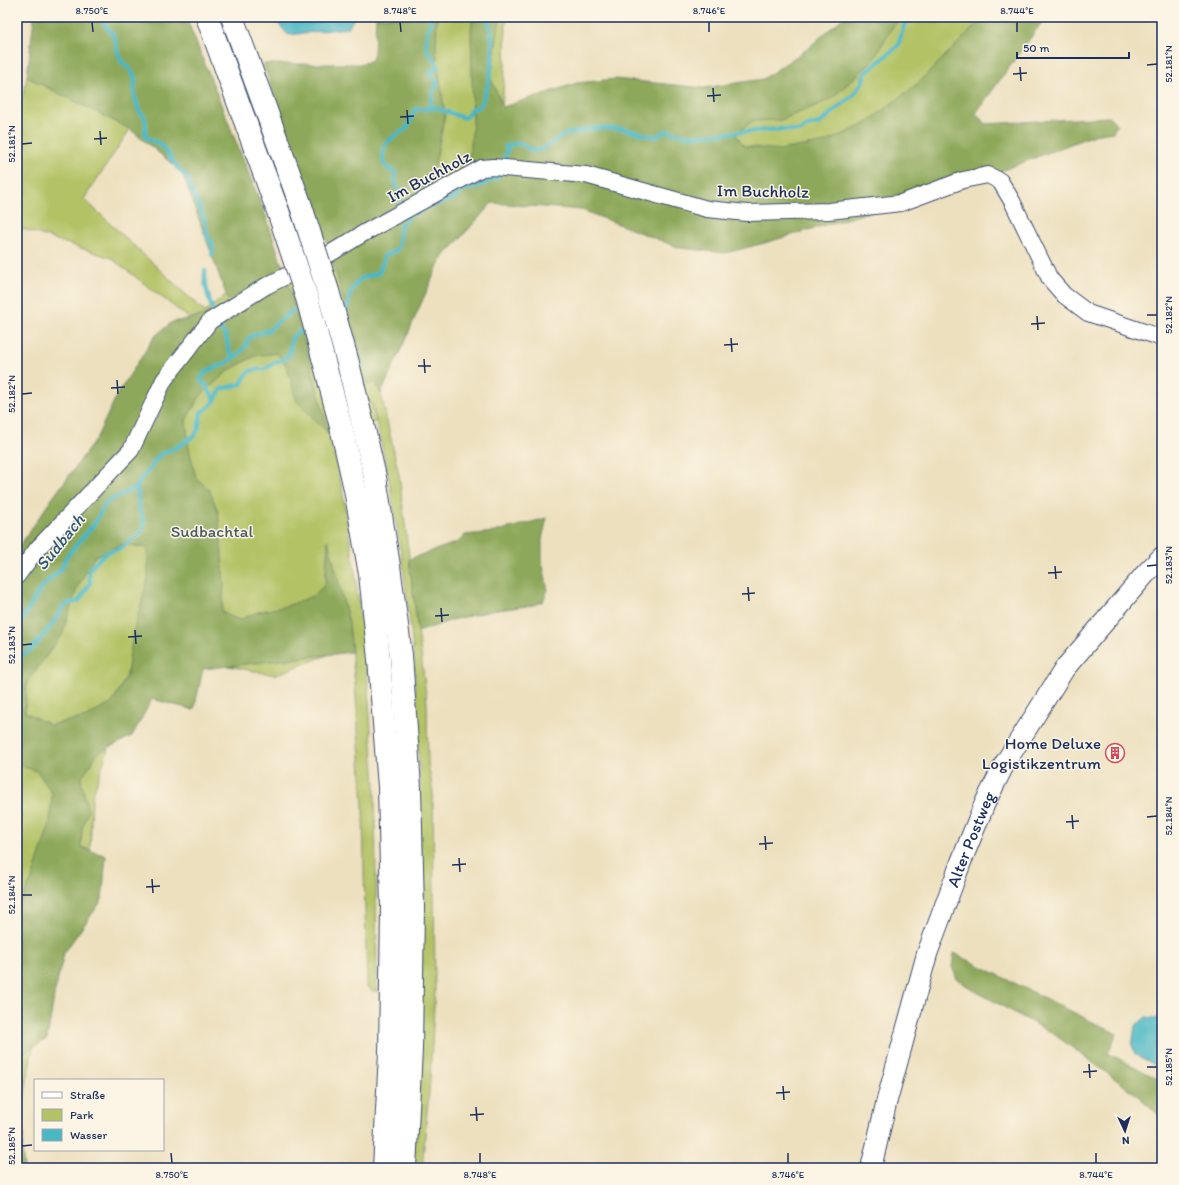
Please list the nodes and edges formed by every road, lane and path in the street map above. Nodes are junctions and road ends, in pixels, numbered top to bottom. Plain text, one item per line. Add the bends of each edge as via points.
1 (207, 17) edge
2 (232, 17) edge
3 (1162, 338) edge
4 (1162, 557) edge
5 (17, 576) edge
6 (384, 1168) edge
7 (405, 1168) edge
8 (871, 1168) edge

1 - 6 highway, bridge via 279,214 306,298 342,431 370,574 389,787 392,908 390,1053
2 - 7 highway, bridge via 301,206 330,298 375,478 390,566 410,788 413,908 411,1049
3 - 5 street, Im Buchholz via 1088,313 1064,295 1050,279 1000,181 988,176 963,180 901,203 828,211 747,213 707,209 586,175 482,168 326,256 266,286 210,321 164,380 131,450 37,550
4 - 8 street, Alter Postweg via 1066,668 1005,763 985,803 927,954

